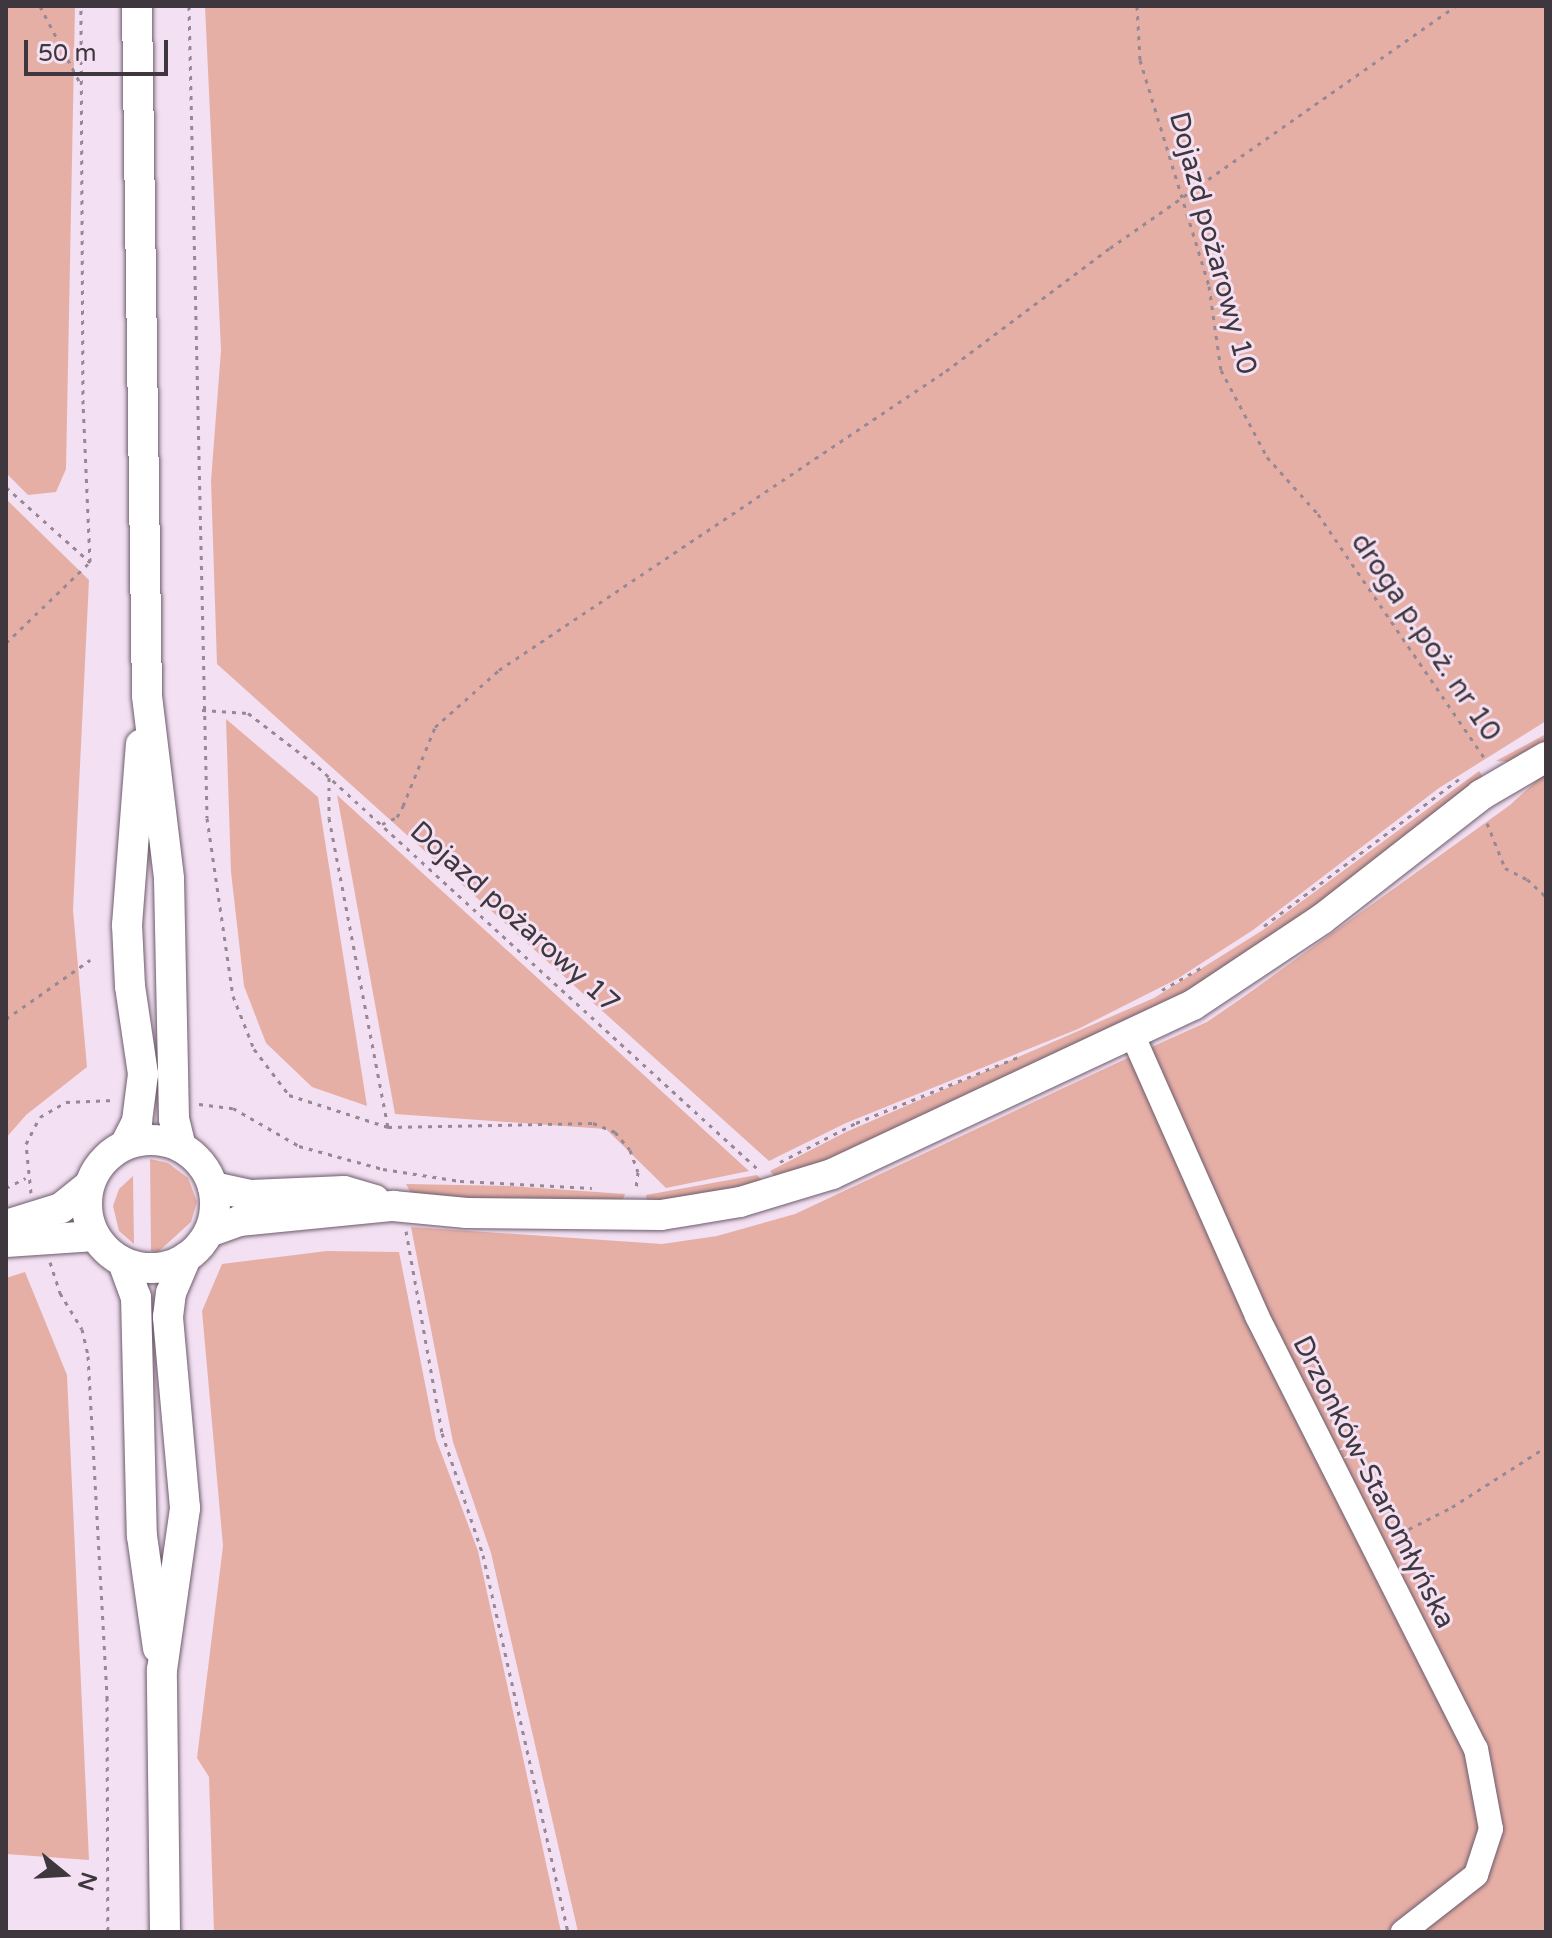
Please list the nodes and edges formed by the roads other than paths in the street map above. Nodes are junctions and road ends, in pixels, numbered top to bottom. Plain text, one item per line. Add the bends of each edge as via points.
1 (137, 6) edge
2 (147, 696) junction
3 (1546, 757) edge
4 (1133, 1036) junction
5 (125, 1145) junction
6 (181, 1147) junction
7 (89, 1185) junction
8 (213, 1187) junction
9 (397, 1206) junction
10 (6, 1225) edge
11 (42, 1226) junction
12 (209, 1232) junction
13 (95, 1236) junction
14 (6, 1242) edge
15 (186, 1257) junction
16 (123, 1262) junction
17 (162, 1670) junction
18 (165, 1932) edge
19 (1403, 1932) edge

1 - 2 main road
2 - 5 main road via 128,912 130,986 142,1048 140,1101
2 - 6 main road via 169,879 174,1102
3 - 4 main road via 1484,773 1322,919 1193,1005
4 - 9 main road via 885,1152 769,1182 702,1211 630,1199 467,1213
4 - 19 lane, Drzonków-Staromłyńska via 1257,1316 1476,1749 1491,1829 1476,1875
5 - 6 main road via 152,1140
5 - 7 main road via 103,1161
6 - 8 main road via 196,1157
7 - 11 main road
7 - 13 main road via 87,1216
8 - 9 main road via 251,1195 344,1191
8 - 12 main road
9 - 12 main road via 239,1221
10 - 11 main road
11 - 13 main road
11 - 14 main road
12 - 15 main road
13 - 16 main road
15 - 16 main road via 153,1268
15 - 17 main road via 168,1317 185,1508
16 - 17 main road via 136,1297 142,1536
17 - 18 main road

